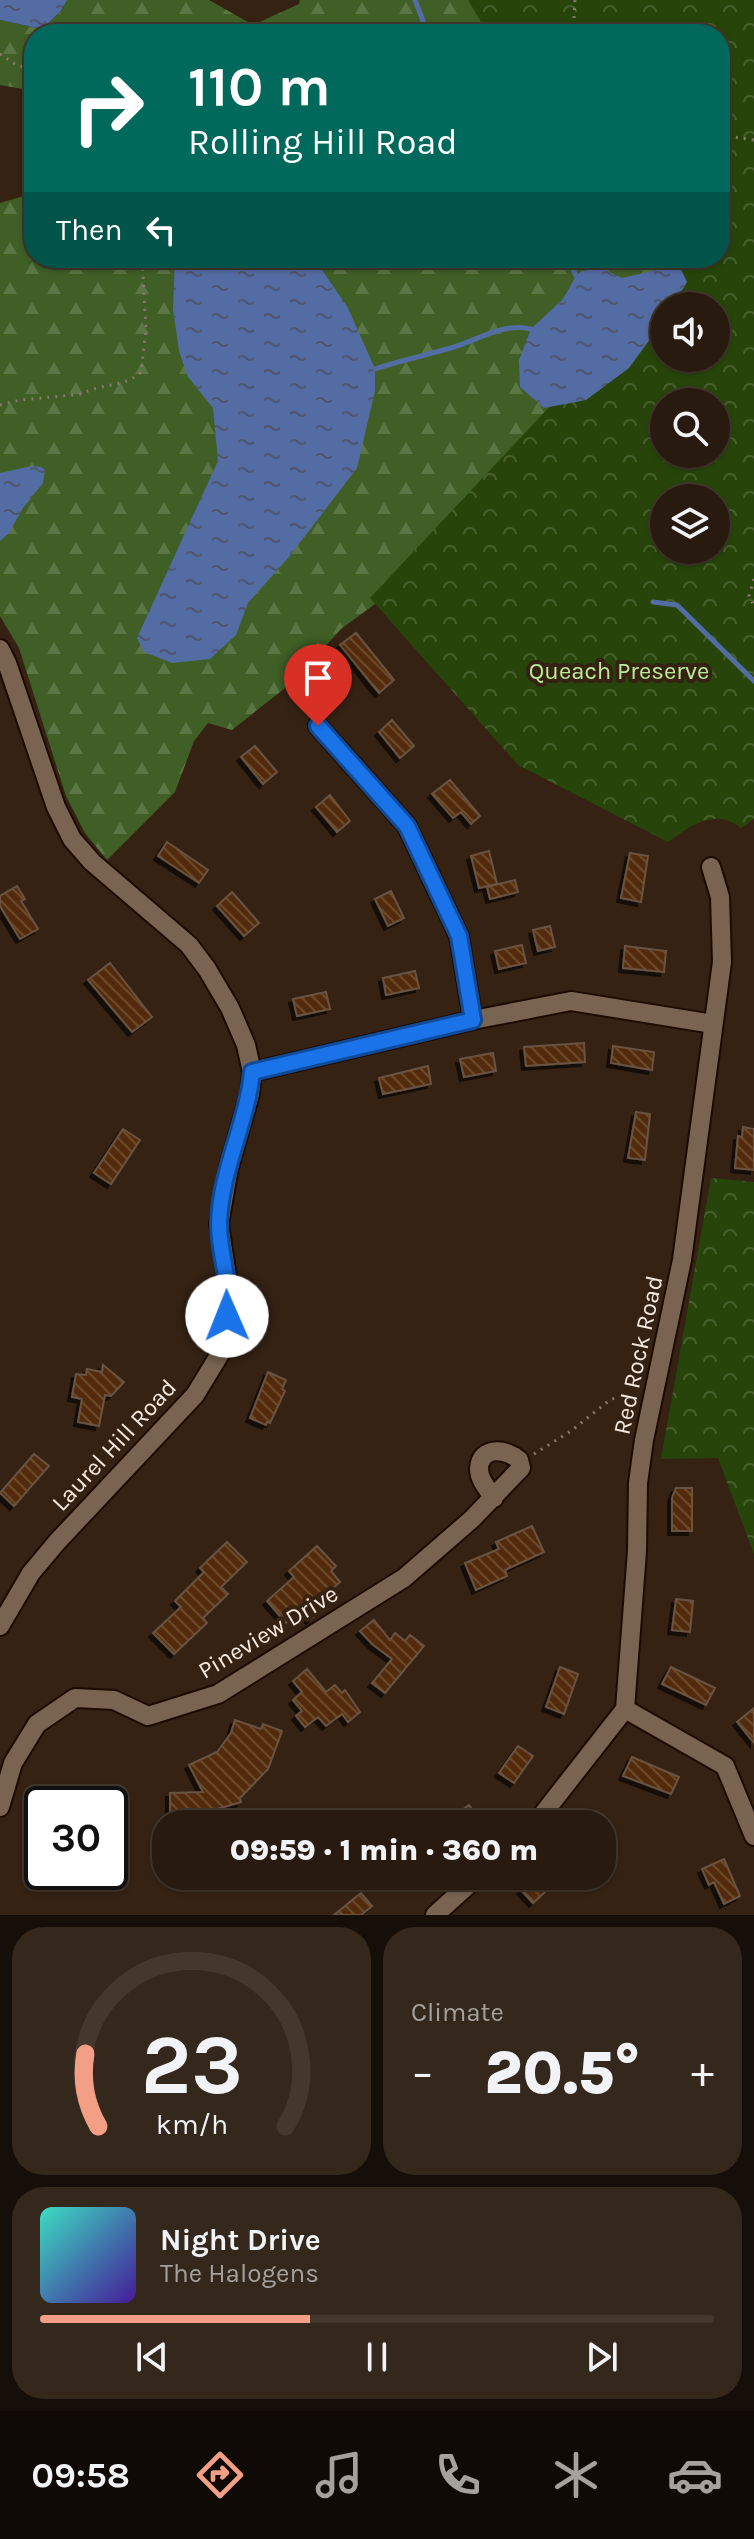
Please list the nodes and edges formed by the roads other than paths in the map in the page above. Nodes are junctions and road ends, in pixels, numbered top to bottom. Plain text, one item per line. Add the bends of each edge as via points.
1 (0, 649) edge
2 (318, 726) dead end
3 (711, 867) dead end
4 (473, 1020) junction
5 (713, 1024) junction
6 (252, 1072) junction
7 (494, 1498) junction
8 (0, 1626) edge
9 (625, 1709) junction
10 (0, 1807) edge
11 (546, 1810) edge
12 (754, 1836) edge
13 (463, 1890) edge
14 (435, 1915) edge

1 - 6 street, Laurel Hill Road via 72,839 189,945 230,1008
2 - 4 street via 407,826 459,936
3 - 5 street, Red Rock Road via 720,897 722,962
4 - 5 street via 571,1001
4 - 6 street
5 - 9 street, Red Rock Road via 682,1260 638,1483
6 - 8 street, Laurel Hill Road via 219,1224 230,1297 223,1349 195,1395 31,1573
7 - 7 street, Pineview Drive via 521,1468 505,1450 483,1457 479,1466
7 - 10 street, Pineview Drive via 404,1578 218,1694 148,1716 114,1700 75,1698 37,1724 13,1763
9 - 11 street
9 - 12 street via 725,1766
13 - 14 street

